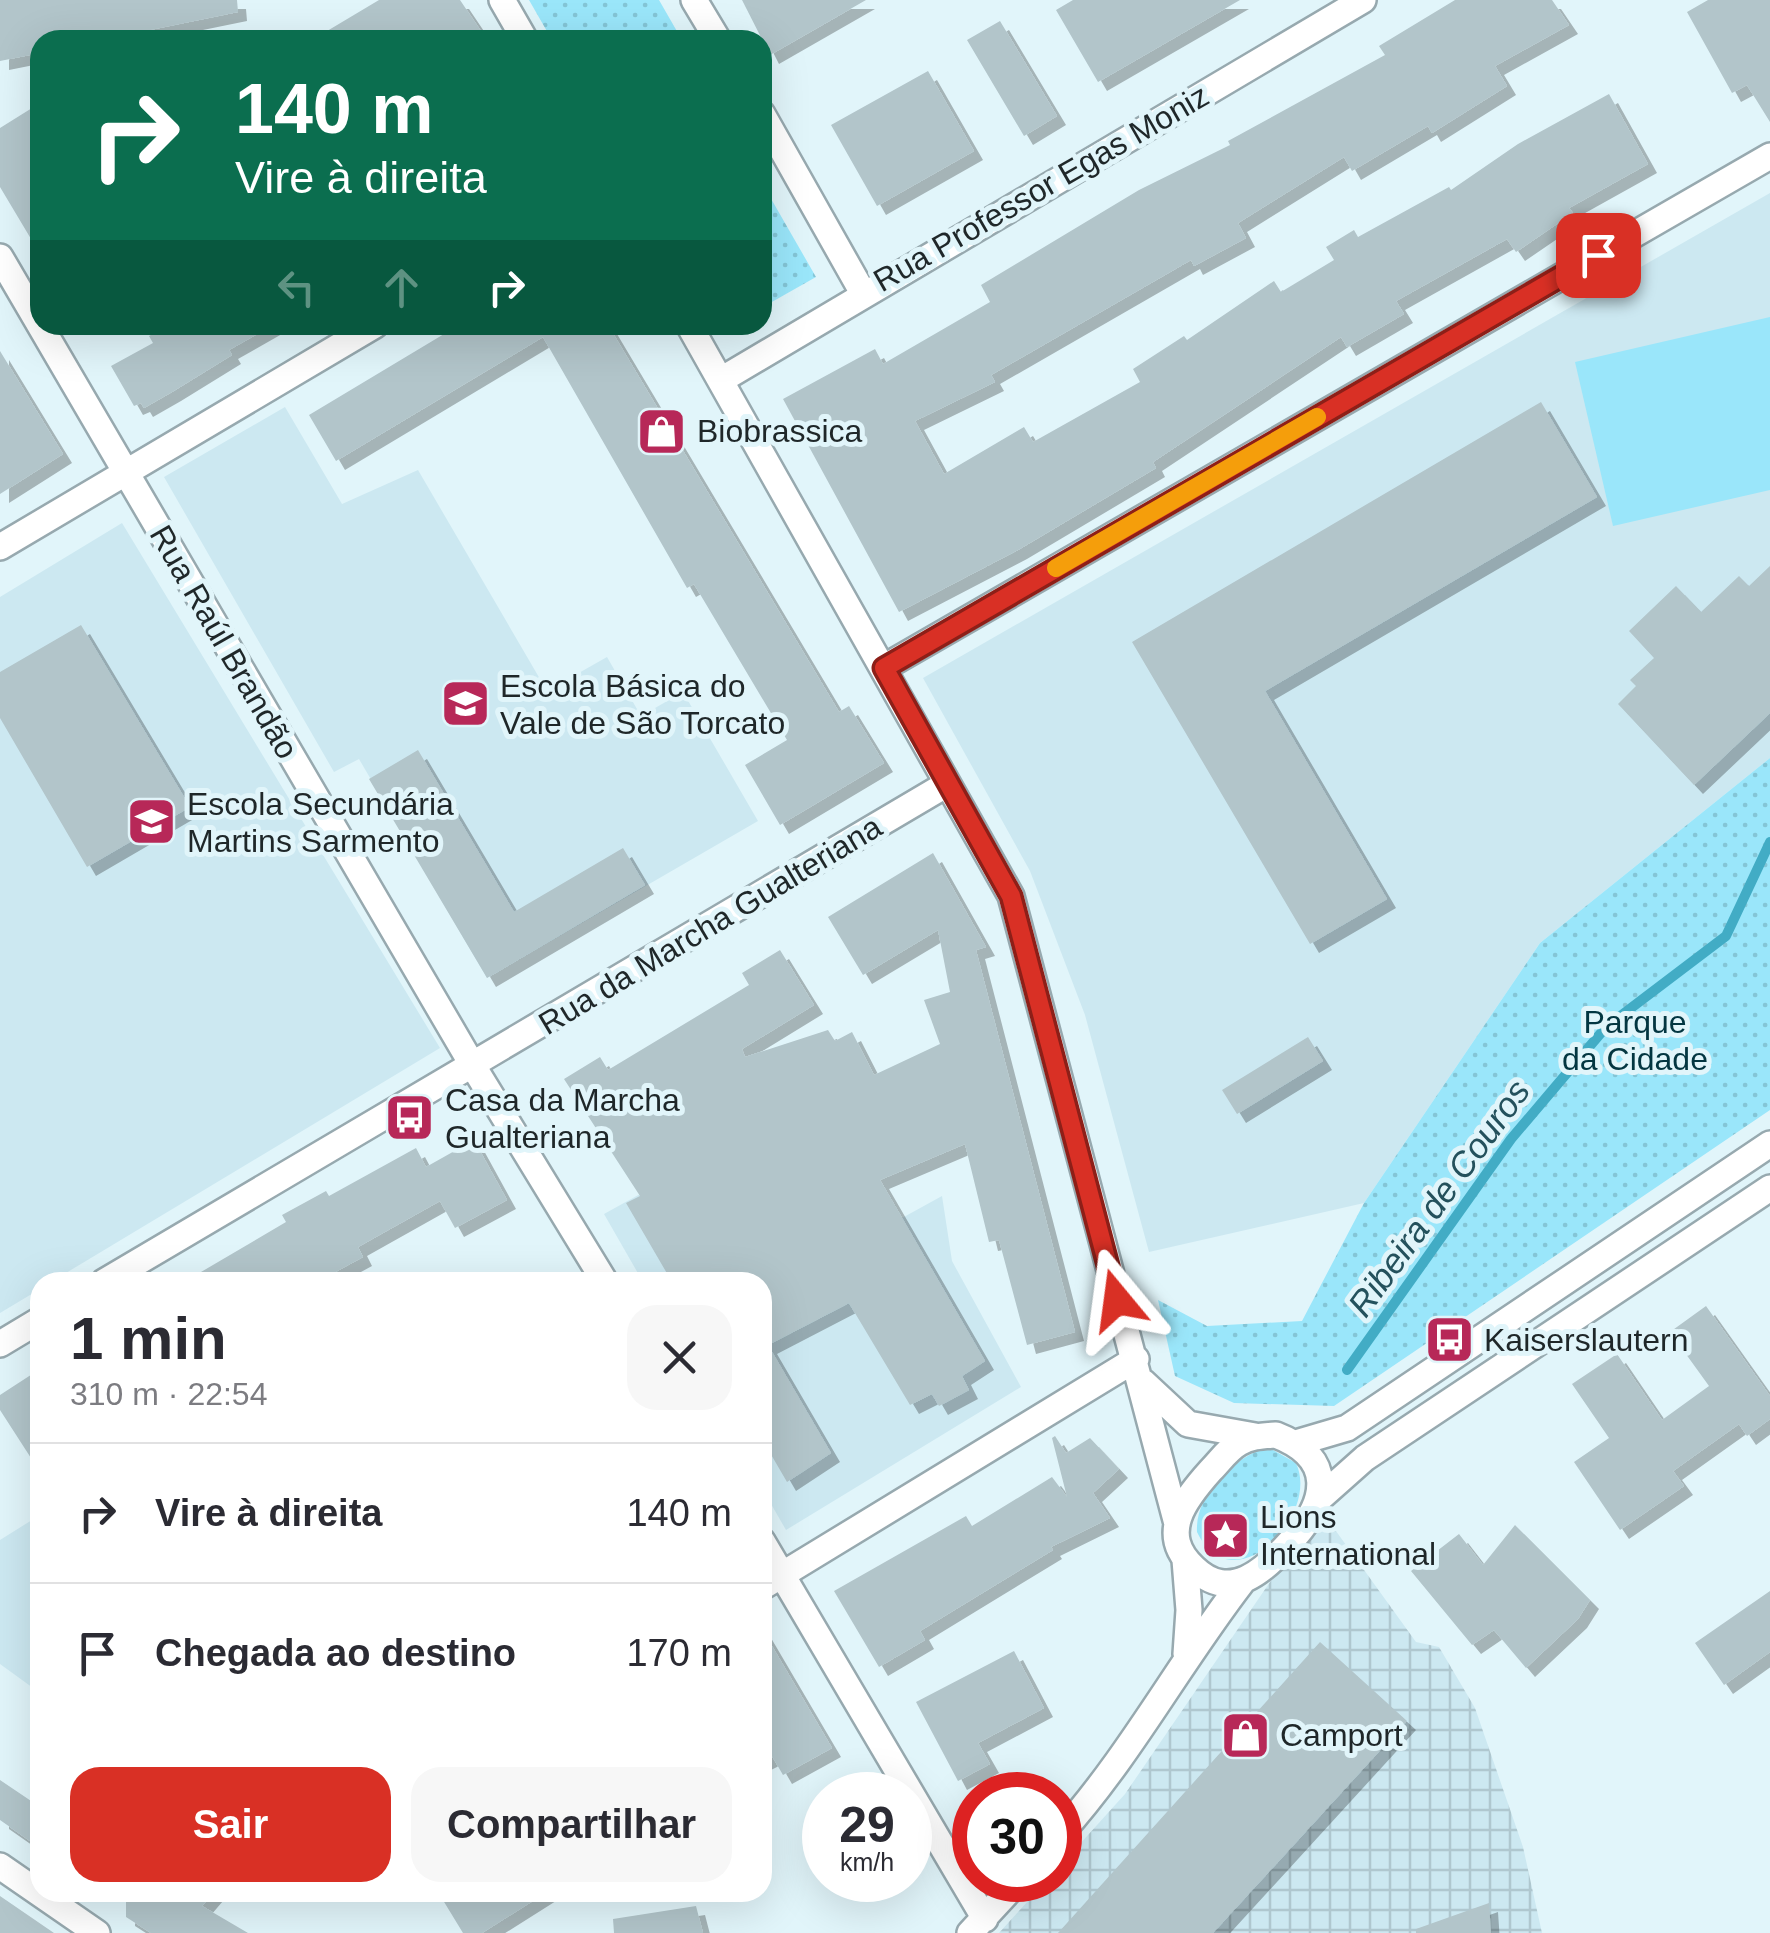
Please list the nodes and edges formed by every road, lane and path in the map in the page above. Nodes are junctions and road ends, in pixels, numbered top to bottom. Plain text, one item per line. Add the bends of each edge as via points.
1 (502, 0) edge
2 (694, 0) edge
3 (1363, 0) edge
4 (519, 30) edge
5 (712, 30) edge
6 (772, 132) edge
7 (1770, 156) edge
8 (0, 257) edge
9 (862, 292) junction
10 (30, 309) edge
11 (45, 335) edge
12 (358, 335) edge
13 (696, 335) edge
14 (722, 380) junction
15 (124, 472) junction
16 (0, 548) edge
17 (884, 668) junction
18 (947, 784) junction
19 (473, 1066) junction
20 (1770, 1144) edge
21 (1770, 1188) edge
22 (121, 1272) edge
23 (599, 1272) edge
24 (30, 1326) edge
25 (0, 1344) edge
26 (1140, 1371) junction
27 (1255, 1436) junction
28 (1296, 1443) junction
29 (1320, 1498) junction
30 (1176, 1520) junction
31 (1185, 1560) junction
32 (773, 1581) edge
33 (1242, 1582) junction
34 (1186, 1654) junction
35 (1082, 1809) edge
36 (0, 1866) edge
37 (30, 1886) edge
38 (53, 1902) edge
39 (80, 1902) edge
40 (999, 1902) edge
41 (71, 1914) junction
42 (977, 1926) edge
43 (97, 1933) edge

1 - 4 street
2 - 5 street
3 - 9 street, Rua Professor Egas Moniz
6 - 9 street
7 - 17 street
8 - 10 street, Rua Raúl Brandão
9 - 14 street, Rua Professor Egas Moniz
11 - 15 street, Rua Raúl Brandão
12 - 15 street
13 - 14 street
14 - 17 street
15 - 16 street
15 - 19 street, Rua Raúl Brandão
17 - 18 street
18 - 19 street, Rua da Marcha Gualteriana
18 - 26 street via 1011,896 1108,1273
19 - 22 street, Rua da Marcha Gualteriana
19 - 23 street, Rua Raúl Brandão
20 - 28 street via 1347,1428
21 - 29 street via 1365,1458
24 - 25 street
26 - 27 street via 1188,1424
26 - 30 street
26 - 32 street
27 - 28 street
27 - 30 street via 1222,1458 1184,1500
28 - 29 street via 1320,1477
29 - 33 street via 1313,1518 1261,1574
30 - 31 street
31 - 33 street via 1210,1579
31 - 34 street
32 - 42 street
33 - 34 street
34 - 35 street via 1110,1778
36 - 37 street
38 - 41 street
39 - 41 street
40 - 42 street
41 - 43 street

